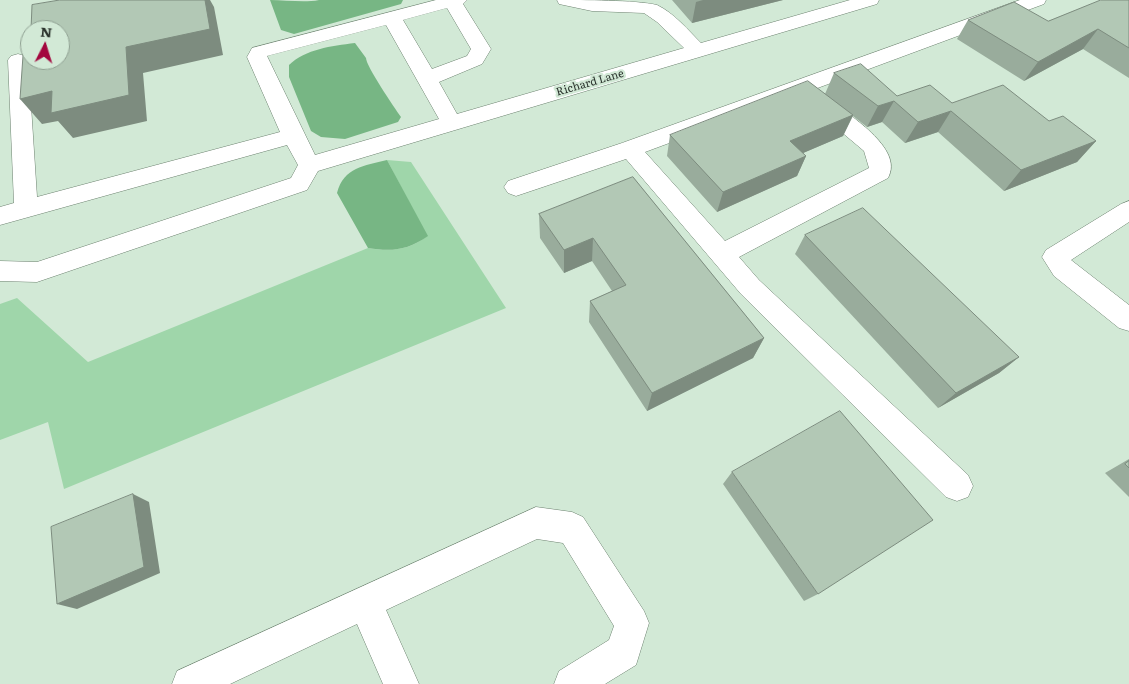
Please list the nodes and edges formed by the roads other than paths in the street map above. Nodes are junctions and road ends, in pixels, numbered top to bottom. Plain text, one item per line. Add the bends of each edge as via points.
1 (566, 0) edge
2 (870, 0) edge
3 (1037, 0) edge
4 (455, 1) edge
5 (391, 16) junction
6 (698, 51) junction
7 (18, 60) dead end
8 (426, 79) junction
9 (800, 87) junction
10 (452, 123) junction
11 (293, 136) junction
12 (630, 149) junction
13 (309, 165) junction
14 (516, 187) dead end
15 (26, 209) junction
16 (1129, 210) edge
17 (0, 216) edge
18 (722, 254) junction
19 (0, 271) edge
20 (1129, 320) edge
21 (957, 486) dead end
22 (366, 602) junction
23 (190, 684) edge
24 (401, 684) edge
25 (572, 684) edge

1 - 6 street via 650,9
2 - 6 street, Richard Lane
3 - 9 street
4 - 5 street
4 - 8 street via 481,49 474,60
5 - 8 street
5 - 11 street via 259,52 257,58
6 - 10 street, Richard Lane
7 - 15 street
8 - 10 street
9 - 12 street
9 - 18 street via 874,148 880,172
10 - 13 street, Richard Lane
11 - 13 street
11 - 15 street
12 - 14 street
12 - 18 street
13 - 19 street via 299,184 38,272
15 - 17 street
16 - 20 street via 1055,257 1063,269
18 - 21 street via 750,287
22 - 23 street
22 - 24 street
22 - 25 street via 536,523 572,528 632,623 623,652

